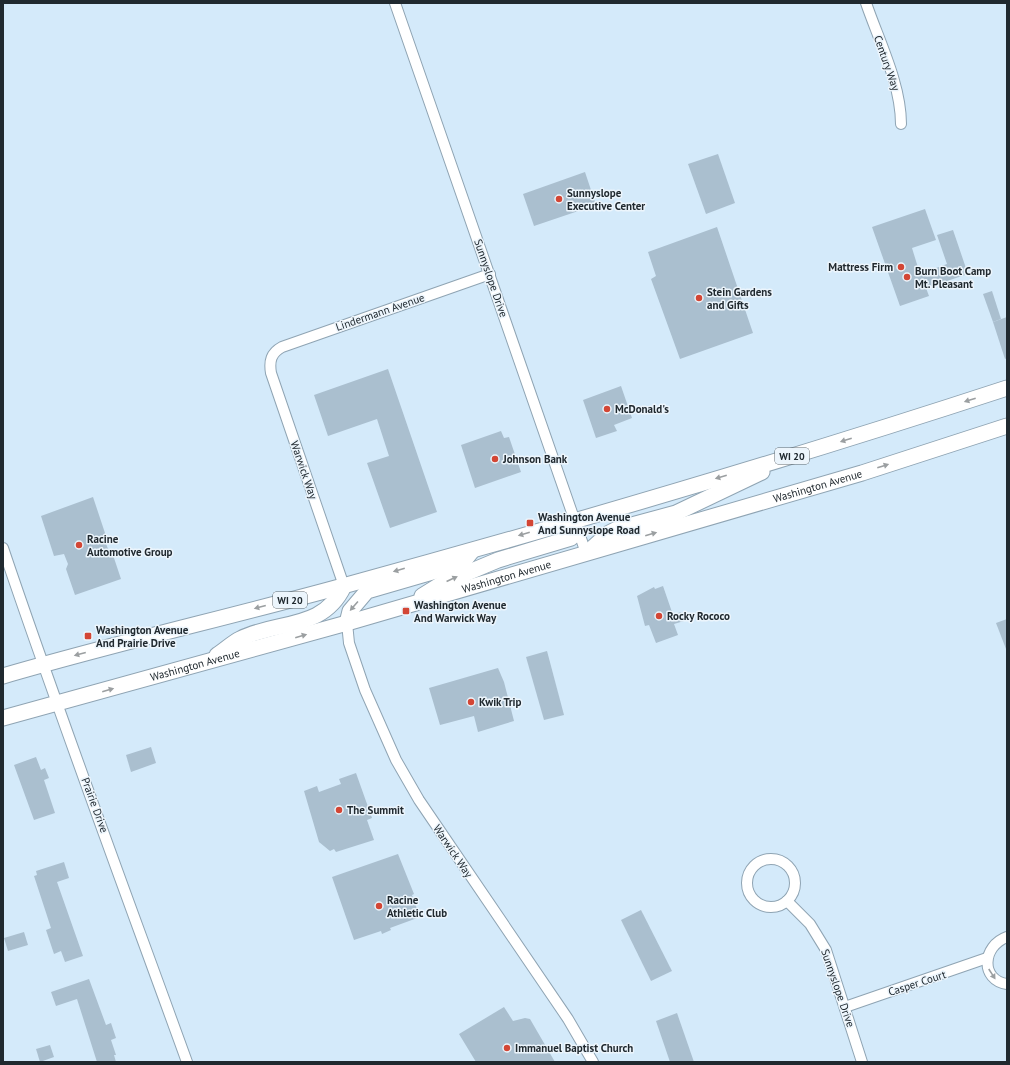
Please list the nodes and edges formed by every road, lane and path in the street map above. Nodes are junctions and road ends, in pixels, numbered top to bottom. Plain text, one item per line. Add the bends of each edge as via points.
1 (395, 3) edge
2 (866, 3) edge
3 (901, 124) dead end
4 (490, 274) junction
5 (273, 354) joint
6 (1007, 388) edge
7 (1007, 426) edge
8 (799, 454) junction
9 (575, 520) junction
10 (3, 548) edge
11 (474, 548) junction
12 (586, 553) junction
13 (344, 586) junction
14 (407, 606) junction
15 (347, 623) junction
16 (207, 663) junction
17 (43, 664) junction
18 (3, 676) edge
19 (57, 704) junction
20 (3, 718) edge
21 (787, 901) junction
22 (1007, 937) edge
23 (987, 958) junction
24 (1007, 984) edge
25 (845, 1007) junction
26 (187, 1062) edge
27 (593, 1062) edge
28 (862, 1062) edge

1 - 4 street, Sunnyslope Drive
2 - 3 street, Century Way via 896,89 901,108
4 - 5 street, Lindermann Avenue via 282,346
4 - 9 street, Sunnyslope Drive
5 - 13 street, Warwick Way via 271,373
6 -> 8 main road, WI 20
12 -> 7 main road, Washington Avenue via 862,473
8 -> 9 main road, WI 20
8 - 12 main road via 694,506 617,528
9 -> 11 main road, WI 20
9 - 12 street, Sunnyslope Drive
14 -> 9 main road via 443,583 480,567 571,538 574,535
10 - 17 street, Prairie Drive
11 -> 13 main road, WI 20
11 -> 15 main road via 464,561 453,566 367,591 350,611
12 - 14 main road, Washington Avenue
13 - 16 main road via 326,610 311,619 240,639
13 -> 17 main road, WI 20
14 - 15 main road, Washington Avenue
16 -> 15 main road, Washington Avenue
15 - 27 street, Warwick Way via 349,643 365,690 396,760 419,800 568,1019
19 -> 16 main road, Washington Avenue
17 - 18 main road, WI 20
17 - 19 street, Prairie Drive
19 - 20 main road, Washington Avenue
19 - 26 street, Prairie Drive
21 - 21 street via 795,886 795,878 786,864 770,859 762,860 755,865 750,871 747,886 753,900 766,907 781,905
21 - 25 street, Sunnyslope Drive via 810,924 826,950
22 - 23 street via 994,944
23 -> 24 street via 991,974
23 - 25 street, Casper Court
25 - 28 street, Sunnyslope Drive

